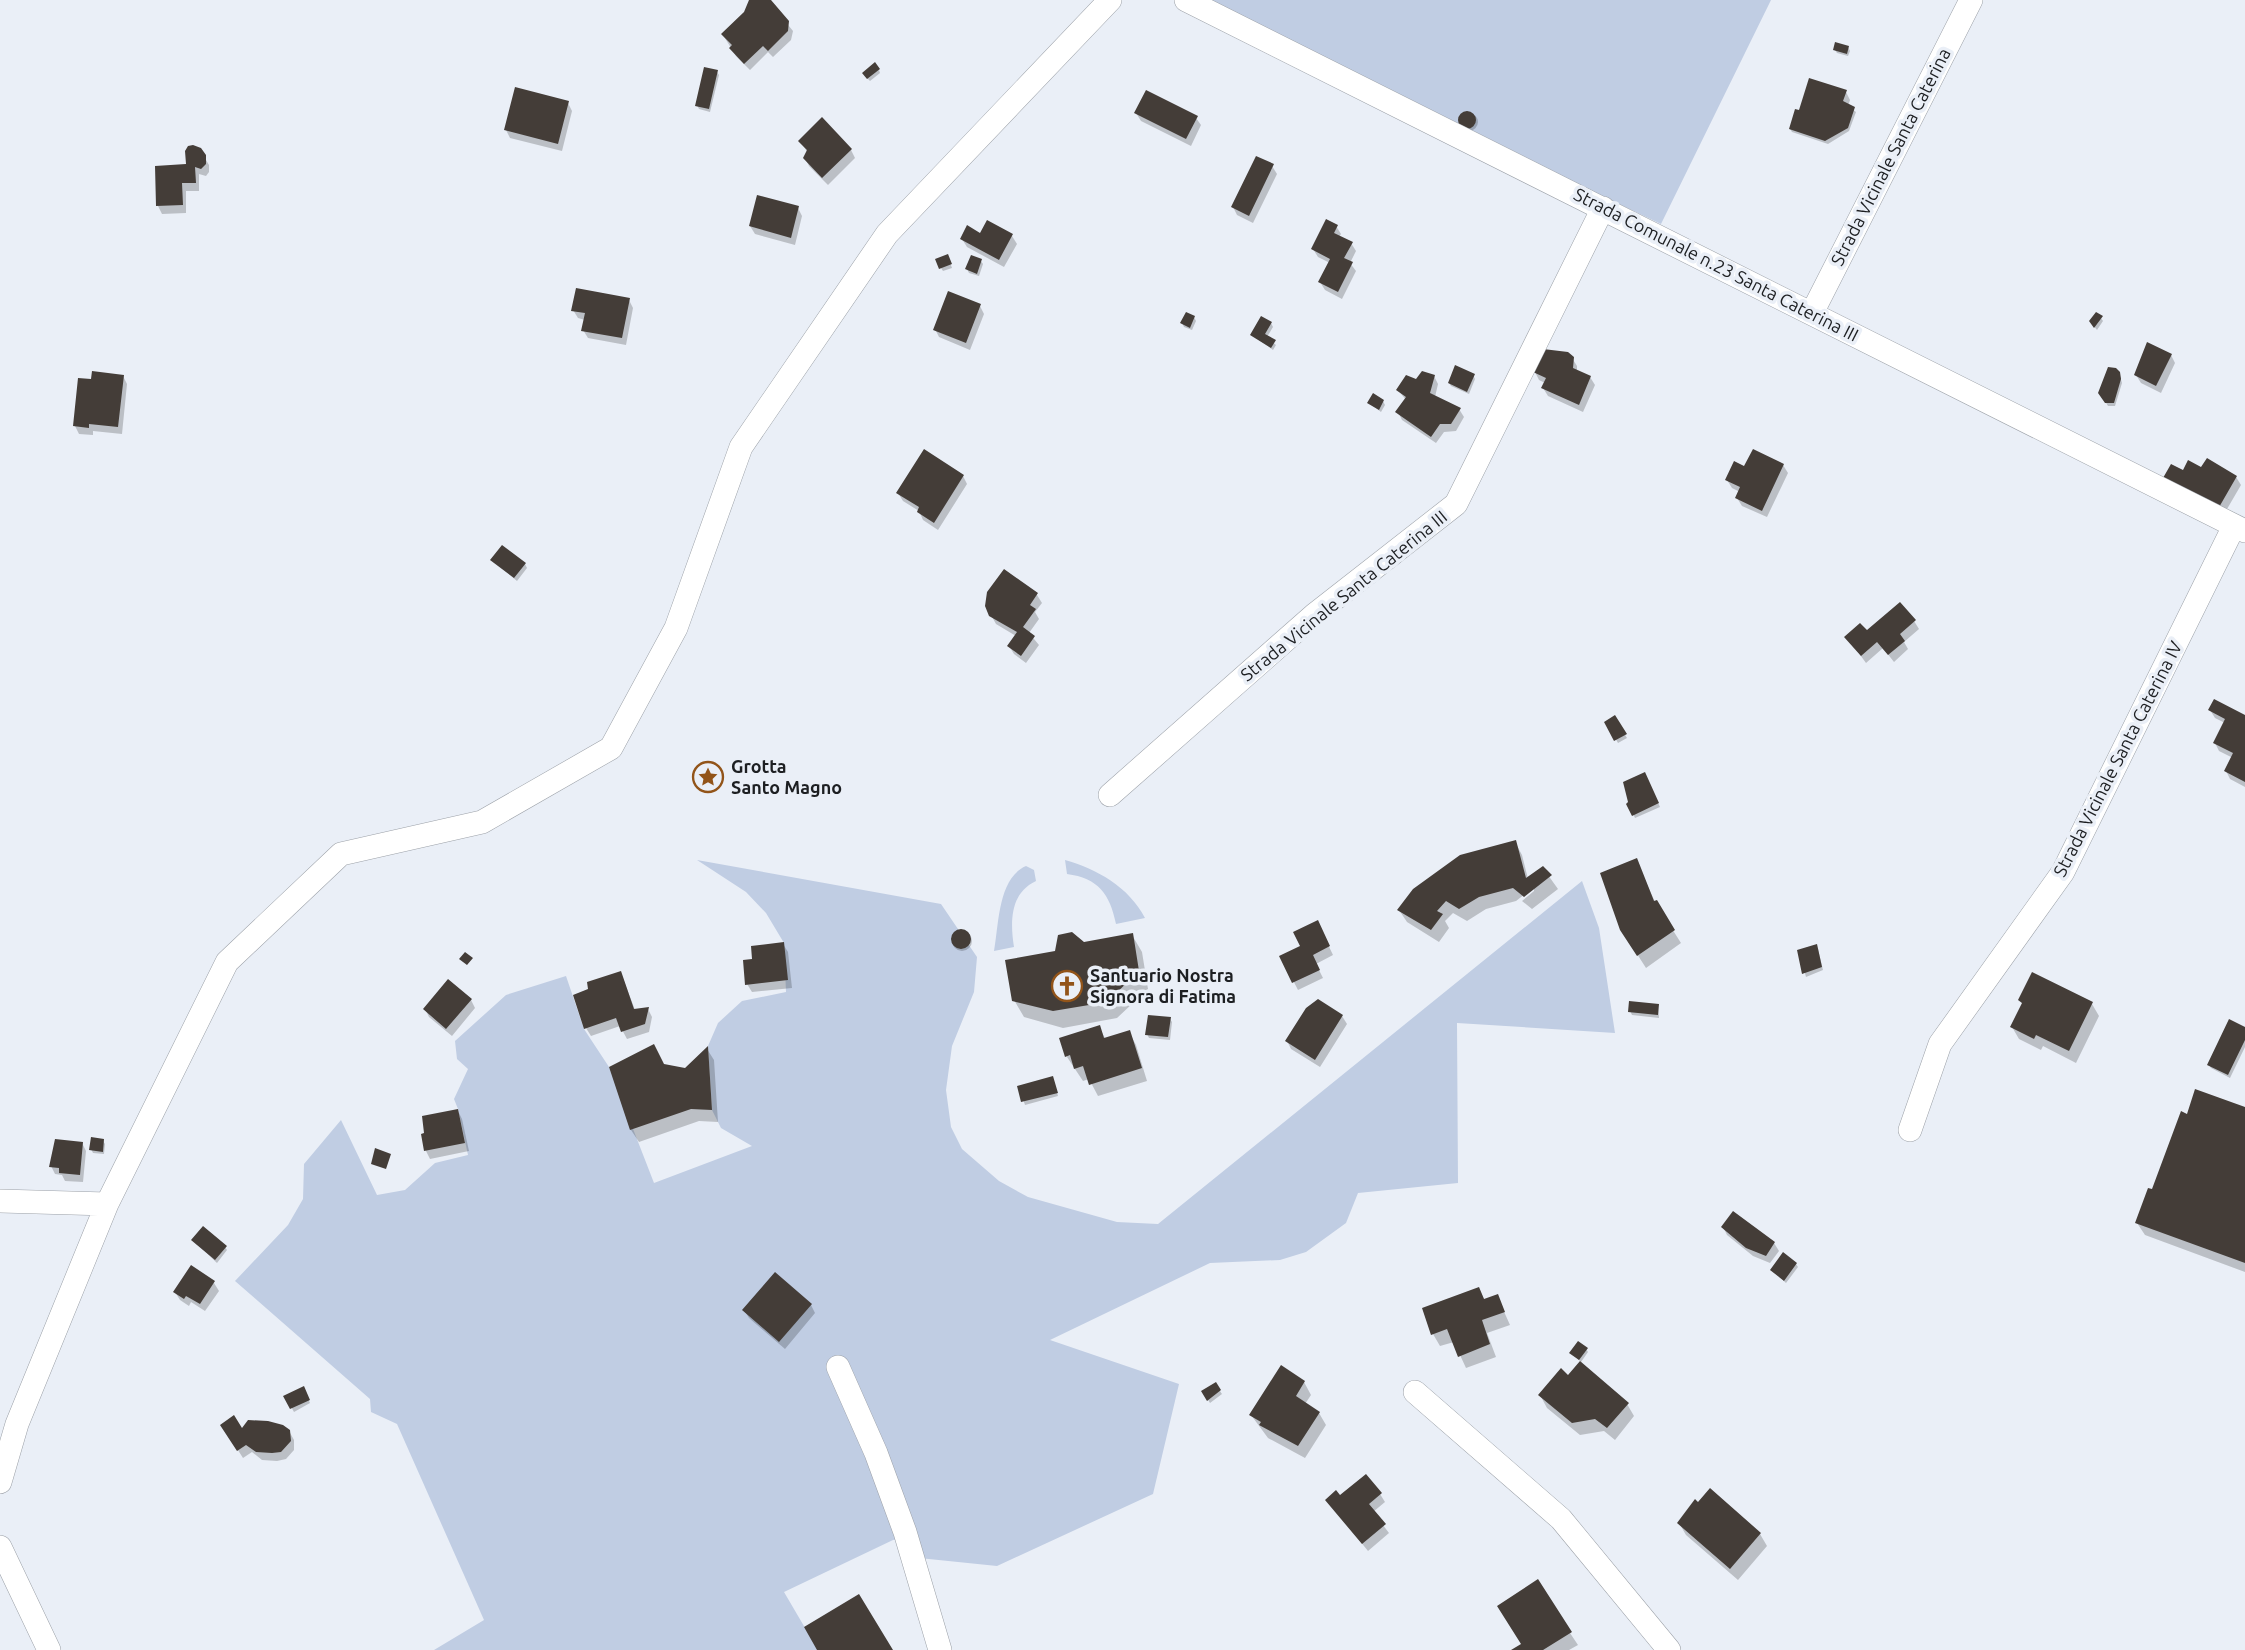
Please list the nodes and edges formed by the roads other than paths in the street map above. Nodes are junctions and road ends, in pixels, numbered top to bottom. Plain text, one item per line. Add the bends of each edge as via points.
1 (1110, 0) edge
2 (1186, 0) edge
3 (1971, 0) edge
4 (1603, 208) junction
5 (1812, 313) junction
6 (2239, 528) edge
7 (1110, 795) dead end
8 (1910, 1130) dead end
9 (0, 1201) edge
10 (107, 1204) junction
11 (838, 1367) dead end
12 (1415, 1392) dead end
13 (0, 1482) edge
14 (0, 1547) edge
15 (49, 1650) edge
16 (940, 1650) edge
17 (1669, 1650) edge

1 - 10 street via 887,234 741,447 676,628 611,747 482,822 341,854 227,962
2 - 4 street, Strada Comunale n.23 Santa Caterina III
3 - 5 street, Strada Vicinale Santa Caterina
4 - 5 street, Strada Comunale n.23 Santa Caterina III
4 - 7 street, Strada Vicinale Santa Caterina III via 1455,504 1314,615
5 - 6 street, Strada Comunale n.23 Santa Caterina III
6 - 8 street, Strada Vicinale Santa Caterina IV via 2063,872 1940,1044
9 - 10 street
10 - 13 street via 17,1424
11 - 16 street via 905,1532
12 - 17 street via 1561,1519
14 - 15 street

